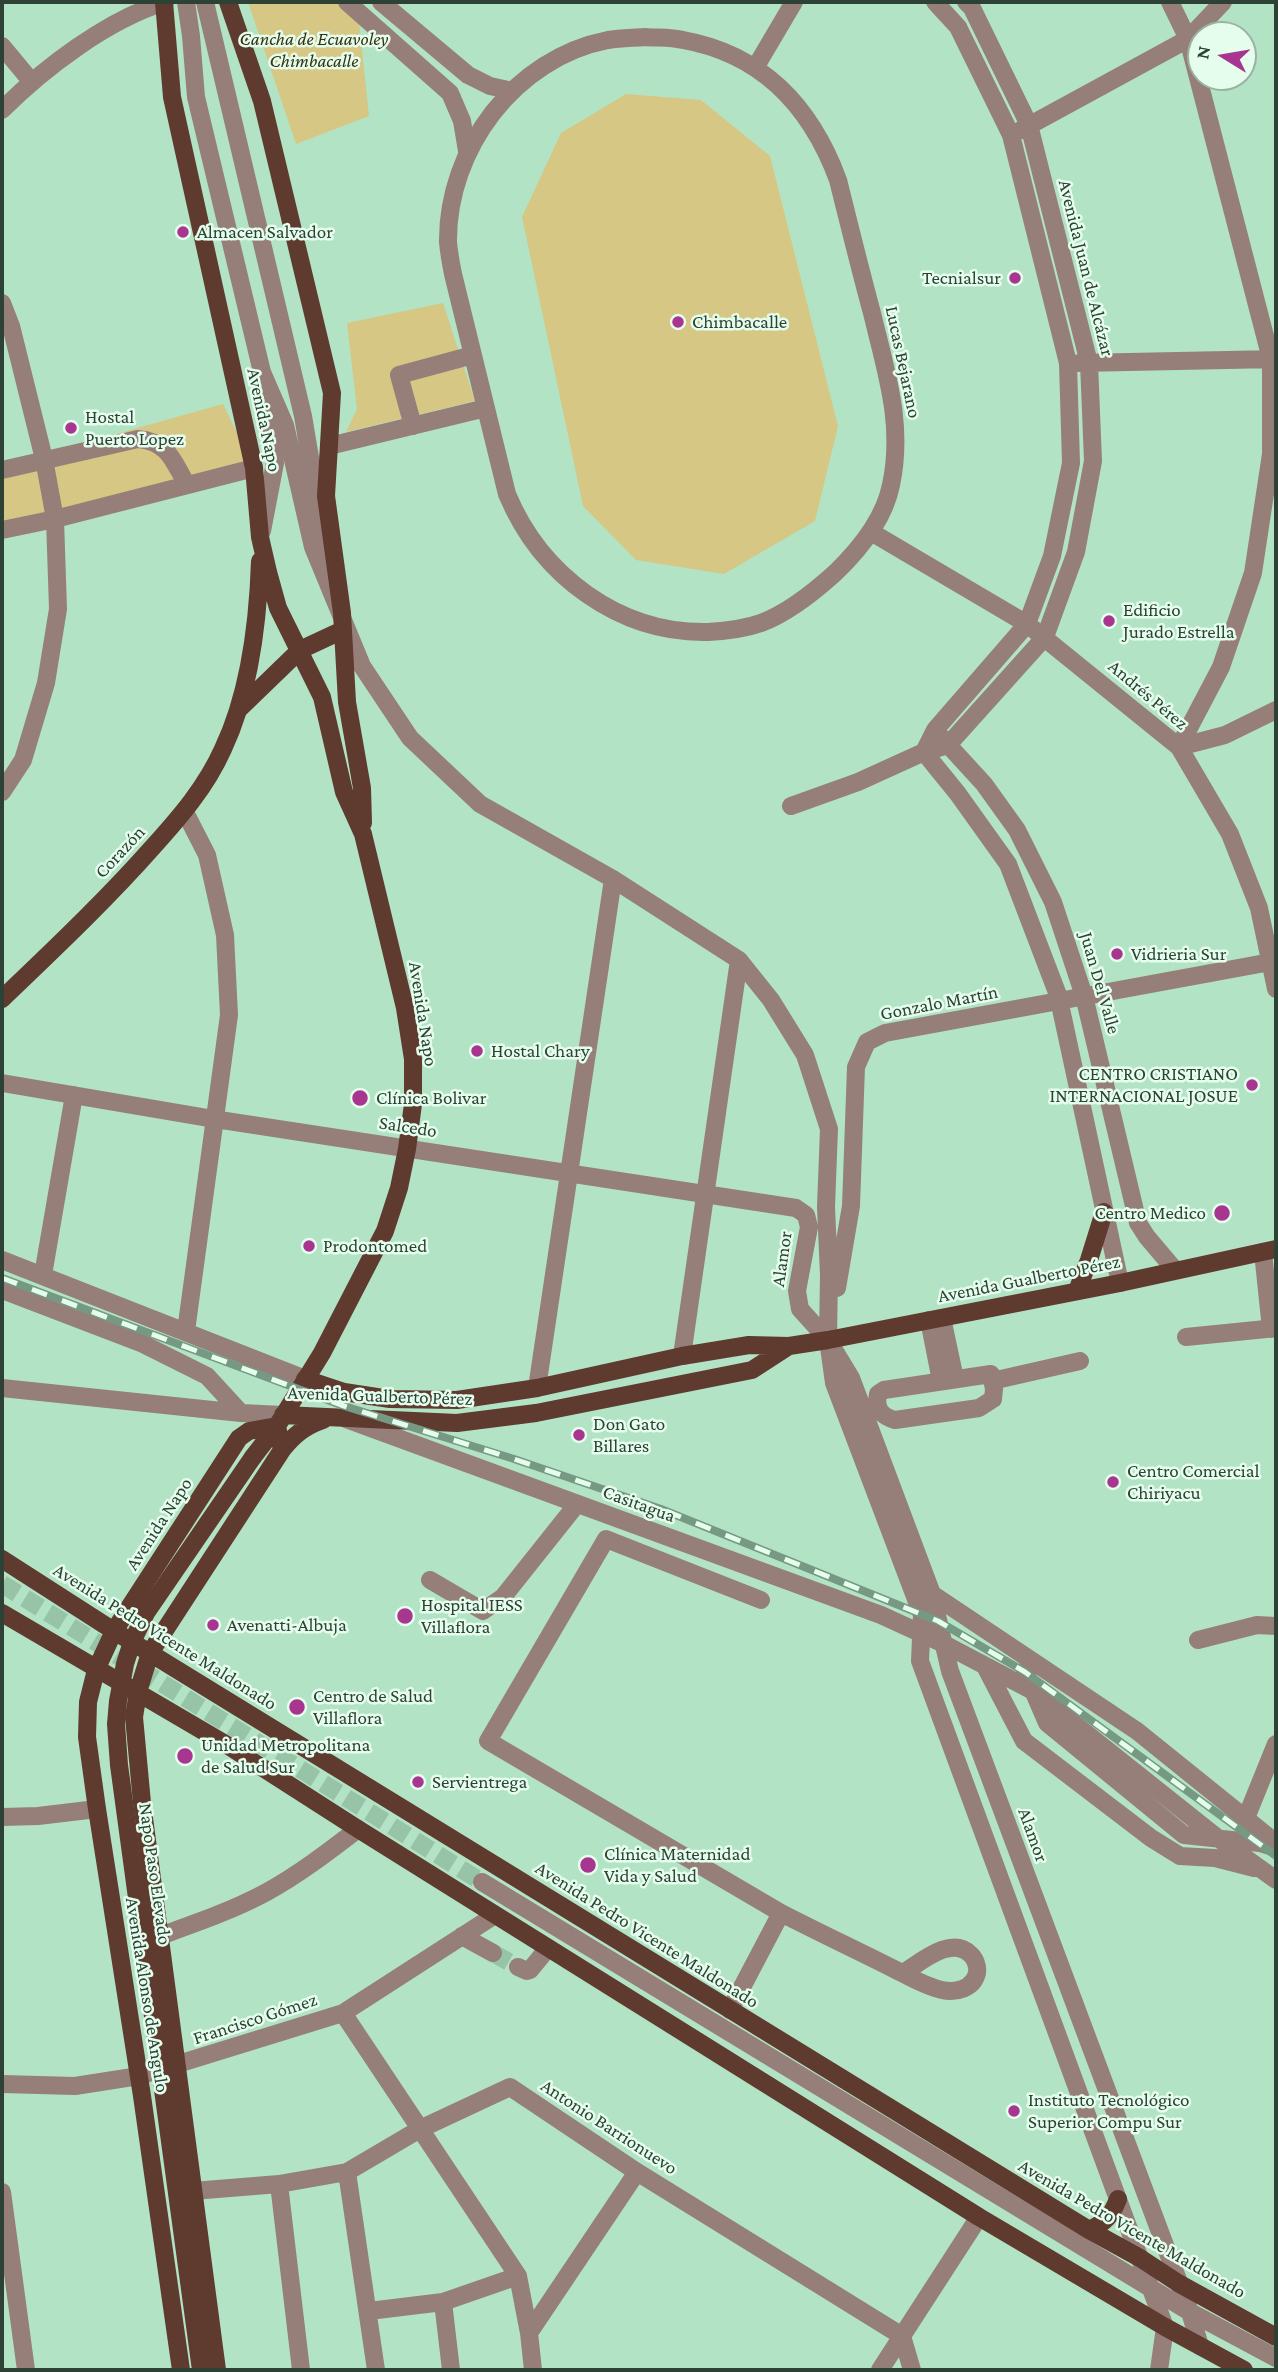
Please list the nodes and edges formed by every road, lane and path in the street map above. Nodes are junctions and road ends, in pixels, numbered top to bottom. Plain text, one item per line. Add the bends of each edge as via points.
1 (164, 2) edge
2 (186, 2) edge
3 (205, 2) edge
4 (228, 2) edge
5 (347, 2) edge
6 (381, 2) edge
7 (794, 2) edge
8 (935, 2) edge
9 (966, 2) edge
10 (1170, 2) edge
11 (1223, 2) edge
12 (1205, 21) edge
13 (1187, 37) edge
14 (1187, 40) edge
15 (2, 46) edge
16 (755, 68) junction
17 (31, 81) junction
18 (513, 91) junction
19 (1202, 91) edge
20 (2, 110) edge
21 (1029, 125) junction
22 (1012, 135) junction
23 (467, 151) junction
24 (2, 303) edge
25 (473, 355) junction
26 (1273, 359) edge
27 (1068, 363) junction
28 (1089, 363) junction
29 (262, 372) junction
30 (486, 408) junction
31 (413, 426) junction
32 (329, 446) junction
33 (44, 459) junction
34 (254, 468) junction
35 (2, 470) edge
36 (187, 485) junction
37 (55, 519) junction
38 (2, 530) edge
39 (871, 532) junction
40 (260, 537) junction
41 (342, 622) junction
42 (1027, 624) junction
43 (1045, 637) junction
44 (300, 650) junction
45 (238, 710) junction
46 (1276, 710) edge
47 (935, 730) junction
48 (948, 744) junction
49 (1179, 747) junction
50 (924, 752) junction
51 (2, 793) edge
52 (791, 806) dead end
53 (185, 811) junction
54 (363, 834) junction
55 (613, 879) junction
56 (739, 960) junction
57 (1274, 962) edge
58 (1276, 989) edge
59 (1084, 996) junction
60 (2, 999) edge
61 (1060, 1002) junction
62 (2, 1083) edge
63 (74, 1095) junction
64 (214, 1119) junction
65 (408, 1149) junction
66 (569, 1174) junction
67 (706, 1195) junction
68 (1104, 1212) junction
69 (806, 1215) joint
70 (1269, 1251) edge
71 (2, 1260) edge
72 (1175, 1270) junction
73 (43, 1275) junction
74 (1120, 1283) junction
75 (2, 1290) edge
76 (1077, 1291) junction
77 (936, 1319) junction
78 (1274, 1328) edge
79 (186, 1331) junction
80 (1186, 1338) dead end
81 (828, 1340) junction
82 (789, 1346) junction
83 (682, 1356) junction
84 (1080, 1361) dead end
85 (305, 1379) junction
86 (948, 1380) junction
87 (992, 1381) junction
88 (2, 1388) edge
89 (537, 1388) junction
90 (241, 1413) junction
91 (343, 1418) junction
92 (280, 1420) junction
93 (282, 1450) junction
94 (577, 1504) junction
95 (2, 1559) edge
96 (430, 1580) dead end
97 (932, 1594) junction
98 (761, 1600) dead end
99 (2, 1613) edge
100 (1276, 1626) edge
101 (114, 1631) junction
102 (920, 1632) junction
103 (1198, 1640) dead end
104 (943, 1643) junction
105 (150, 1653) junction
106 (1031, 1661) junction
107 (985, 1666) junction
108 (96, 1670) junction
109 (1033, 1691) junction
110 (138, 1692) junction
111 (1276, 1744) edge
112 (97, 1809) junction
113 (2, 1817) edge
114 (1246, 1818) junction
115 (358, 1829) junction
116 (1219, 1839) junction
117 (1276, 1843) edge
118 (1276, 1848) edge
119 (1271, 1876) edge
120 (482, 1882) tunnel mouth
121 (781, 1913) junction
122 (495, 1915) junction
123 (160, 1936) junction
124 (462, 1936) junction
125 (548, 1948) junction
126 (493, 1953) tunnel mouth
127 (518, 1967) dead end
128 (903, 1973) dead end
129 (730, 2010) junction
130 (343, 2013) junction
131 (177, 2066) junction
132 (139, 2076) junction
133 (2, 2084) edge
134 (420, 2129) junction
135 (347, 2172) junction
136 (637, 2172) junction
137 (279, 2185) junction
138 (193, 2191) junction
139 (2, 2192) edge
140 (1118, 2199) junction
141 (979, 2217) junction
142 (1089, 2230) junction
143 (6, 2255) edge
144 (1139, 2258) junction
145 (518, 2276) junction
146 (1178, 2283) junction
147 (1149, 2286) junction
148 (443, 2302) junction
149 (369, 2311) junction
150 (1190, 2312) junction
151 (1164, 2327) junction
152 (529, 2333) junction
153 (902, 2336) junction
154 (1276, 2337) edge
155 (1200, 2346) junction
156 (1276, 2358) edge
157 (26, 2370) edge
158 (181, 2370) edge
159 (201, 2370) edge
160 (217, 2370) edge
161 (301, 2370) edge
162 (376, 2370) edge
163 (451, 2370) edge
164 (533, 2370) edge
165 (880, 2370) edge
166 (912, 2370) edge
167 (1159, 2370) edge
168 (1244, 2370) edge

1 - 17 street via 131,15
1 - 34 main road, Avenida Napo via 172,97
2 - 29 street via 196,97
3 - 41 street via 303,416
4 - 32 main road, Avenida Napo via 262,101 332,393
5 - 23 street via 450,93 462,121
6 - 18 street via 468,75
7 - 16 street
8 - 22 street, Avenida Juan de Alcázar via 958,27
9 - 21 street, Avenida Juan de Alcázar
10 - 13 street
11 - 12 street
14 - 21 street
15 - 17 street
16 - 18 street, Lucas Bejarano via 718,50 682,40 607,40 570,52 536,71
16 - 39 street, Lucas Bejarano via 804,113 828,153 895,404 896,457 891,487
17 - 20 street
18 - 23 street, Lucas Bejarano
19 - 26 street
21 - 22 street
21 - 28 street, Avenida Juan de Alcázar
22 - 27 street, Avenida Juan de Alcázar
23 - 25 street, Lucas Bejarano via 450,210 448,244
24 - 33 street
25 - 30 street, Lucas Bejarano
25 - 31 street via 399,375
26 - 28 street
26 - 49 street via 1271,454 1253,573 1221,667
27 - 28 street
27 - 42 street, Avenida Juan de Alcázar via 1071,463 1052,556
28 - 43 street, Avenida Juan de Alcázar via 1093,461 1076,552
29 - 40 street via 275,463
29 - 41 street via 285,425 313,547
30 - 31 street
30 - 39 street, Lucas Bejarano via 507,494 516,516 548,560 601,605 658,628 725,631 761,623 822,585
31 - 32 street
32 - 41 main road, Avenida Napo via 326,496
33 - 35 street
33 - 36 street via 138,439 154,440 167,450
33 - 37 street
34 - 36 street
34 - 40 main road, Avenida Napo
36 - 37 street
37 - 38 street
37 - 51 street via 58,609 46,683 23,760
39 - 42 street, Andrés Pérez
40 - 44 main road, Avenida Napo via 278,608
40 - 45 main road, Corazón via 256,617
41 - 44 main road, Corazón
41 - 54 main road, Avenida Napo via 347,702 362,788
41 - 55 street via 362,666 410,738 480,804
42 - 43 street, Andrés Pérez
42 - 47 street, Avenida Juan de Alcázar
43 - 48 street, Avenida Juan de Alcázar
43 - 49 street, Andrés Pérez
44 - 45 main road, Corazón
44 - 54 main road, Avenida Napo via 321,697 344,792
45 - 53 main road, Corazón via 218,759
46 - 49 street via 1225,735
47 - 48 street, Juan Del Valle
47 - 50 street, Avenida Juan de Alcázar
48 - 50 street, Avenida Juan de Alcázar
48 - 59 street, Juan Del Valle via 984,784 1032,857 1053,902
49 - 57 street, Andrés Pérez via 1230,834
50 - 52 street, Avenida Juan de Alcázar
50 - 61 street via 1008,864
53 - 60 main road, Corazón via 122,882
53 - 64 street via 207,855 225,935 229,1015
54 - 65 main road, Avenida Napo via 413,1059
55 - 56 street
55 - 66 street
56 - 67 street
56 - 81 street via 806,1055 829,1129
57 - 58 street, Andrés Pérez
57 - 59 street, Gonzalo Martín
59 - 61 street, Gonzalo Martín
59 - 72 street, Juan Del Valle via 1138,1223
61 - 68 street
61 - 81 street, Gonzalo Martín via 885,1032 867,1042 856,1067 851,1206
62 - 63 street, Salcedo
63 - 64 street, Salcedo
63 - 73 street
64 - 65 street, Salcedo
64 - 79 street
65 - 66 street, Salcedo
65 - 85 main road, Avenida Napo via 385,1231
66 - 67 street, Salcedo
66 - 89 street
67 - 69 street, Salcedo via 796,1208
67 - 83 street
68 - 74 street
68 - 76 main road
69 - 81 street, Alamor via 809,1227 797,1291 800,1309
70 - 72 main road, Avenida Gualberto Pérez
70 - 78 street
71 - 73 street
72 - 74 main road, Avenida Gualberto Pérez
73 - 79 street
74 - 76 main road, Avenida Gualberto Pérez
75 - 90 street via 141,1343 207,1376
76 - 77 main road, Avenida Gualberto Pérez
77 - 81 main road, Avenida Gualberto Pérez
77 - 86 street
78 - 80 street
79 - 85 street
81 - 82 main road, Avenida Gualberto Pérez
81 - 97 street, Alamor via 851,1378
81 - 102 street via 834,1383 922,1615
82 - 83 main road, Avenida Gualberto Pérez via 749,1345
82 - 91 main road, Avenida Gualberto Pérez via 752,1370 536,1413 457,1423
83 - 89 main road, Avenida Gualberto Pérez
84 - 87 street
85 - 89 main road, Avenida Gualberto Pérez via 344,1392 390,1399 457,1399
85 - 92 main road, Avenida Napo
86 - 87 street via 991,1374
86 - 87 street via 884,1390 878,1394 878,1409 895,1420 979,1408 993,1399
88 - 90 street, Avenida Gualberto Pérez
90 - 92 street, Avenida Gualberto Pérez
91 - 92 main road, Avenida Gualberto Pérez
91 - 93 main road via 308,1425
91 - 94 street, Casitagua
92 - 93 main road
92 - 101 main road, Avenida Napo via 239,1438
92 - 159 main road, Napo Paso Elevado, bridge via 146,1613 125,1664 116,1724
93 - 105 main road
94 - 96 street via 503,1597 488,1609 483,1611
94 - 102 street, Casitagua
95 - 101 main road, Avenida Pedro Vicente Maldonado
97 - 104 street, Alamor
97 - 106 street
98 - 121 street via 606,1539 488,1741
99 - 108 main road
100 - 103 street via 1257,1625
101 - 105 main road, Avenida Pedro Vicente Maldonado
101 - 108 main road, Avenida Alonso de Angulo
102 - 104 street, Casitagua
102 - 140 street via 920,1661
104 - 107 street, Casitagua
104 - 146 street, Alamor
105 - 110 main road, Avenida Alonso de Angulo
105 - 129 main road, Avenida Pedro Vicente Maldonado
106 - 109 street via 1025,1672
106 - 114 street via 1137,1731
107 - 109 street, Casitagua
107 - 119 street via 1024,1741 1150,1838 1180,1856 1215,1858
108 - 110 main road
108 - 112 main road, Avenida Alonso de Angulo via 88,1702 88,1737
109 - 116 street, Casitagua
110 - 115 main road
110 - 123 main road, Avenida Alonso de Angulo via 135,1738
111 - 114 street
112 - 113 street
112 - 132 main road, Avenida Alonso de Angulo
114 - 117 street
115 - 122 main road
115 - 123 street via 265,1893
116 - 118 street
116 - 119 street, Casitagua
120 - 147 street
121 - 128 street
121 - 129 street
122 - 124 street, Francisco Gómez
122 - 125 main road
123 - 131 main road, Avenida Alonso de Angulo
124 - 126 street
124 - 130 street, Francisco Gómez
125 - 127 street via 530,1970
125 - 141 main road
129 - 142 main road, Avenida Pedro Vicente Maldonado
130 - 131 street, Francisco Gómez
130 - 134 street
131 - 132 street, Francisco Gómez
131 - 138 main road, Avenida Alonso de Angulo
132 - 133 street, Francisco Gómez via 75,2086
132 - 158 main road, Avenida Alonso de Angulo
134 - 135 street, Antonio Barrionuevo
134 - 136 street, Antonio Barrionuevo via 510,2087
134 - 145 street
135 - 137 street, Antonio Barrionuevo
135 - 149 street
136 - 152 street
136 - 153 street, Antonio Barrionuevo
137 - 138 street, Antonio Barrionuevo
137 - 161 street
138 - 160 main road, Avenida Alonso de Angulo
139 - 143 street
140 - 142 main road via 1102,2224
140 - 144 street
141 - 151 main road
141 - 153 street
142 - 144 main road, Avenida Pedro Vicente Maldonado
143 - 157 street
144 - 146 main road, Avenida Pedro Vicente Maldonado
144 - 147 street
145 - 148 street
145 - 152 street
146 - 150 street, Alamor
146 - 154 main road, Avenida Pedro Vicente Maldonado
147 - 150 street
147 - 151 street
148 - 149 street
148 - 163 street
149 - 162 street
150 - 155 street, Alamor
150 - 156 street
151 - 155 main road
151 - 167 street
152 - 164 street
153 - 165 street
153 - 166 street
155 - 168 main road

